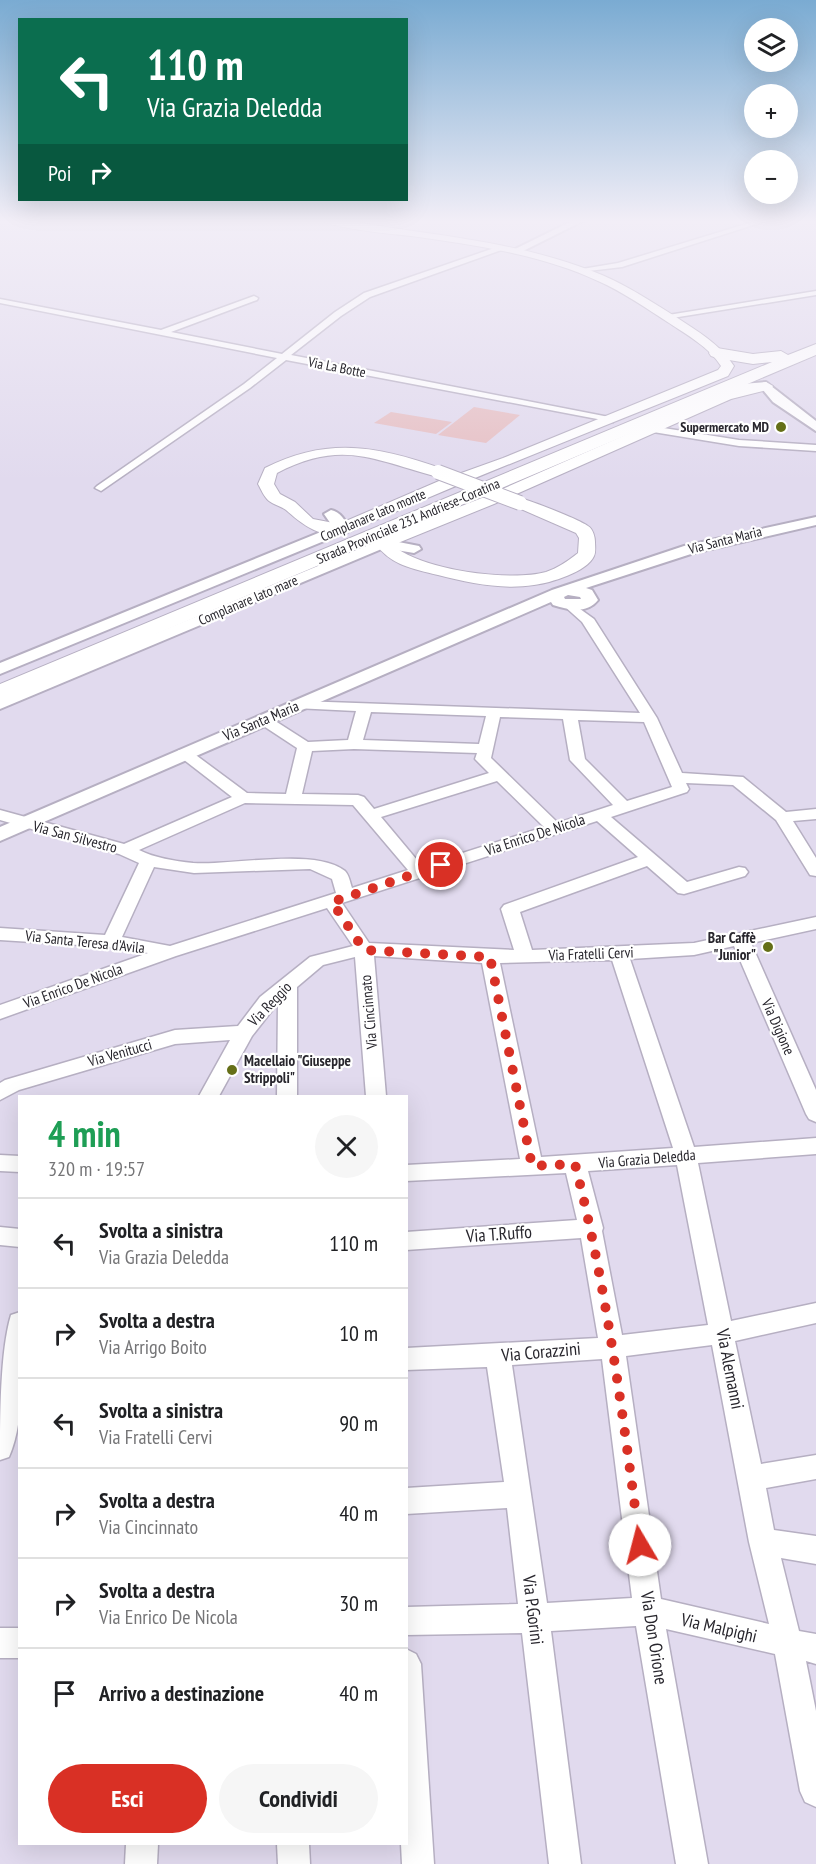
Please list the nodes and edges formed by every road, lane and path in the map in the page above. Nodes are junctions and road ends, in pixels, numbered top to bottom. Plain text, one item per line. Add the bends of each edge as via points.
1 (31, 307) edge
2 (230, 307) edge
3 (349, 307) edge
4 (653, 307) edge
5 (721, 307) edge
6 (666, 315) junction
7 (163, 332) junction
8 (816, 343) edge
9 (816, 349) edge
10 (717, 353) junction
11 (285, 356) junction
12 (753, 359) junction
13 (784, 359) junction
14 (728, 366) junction
15 (771, 392) junction
16 (726, 396) junction
17 (568, 413) junction
18 (609, 420) junction
19 (816, 426) edge
20 (587, 428) junction
21 (651, 429) junction
22 (816, 448) edge
23 (101, 488) dead end
24 (289, 505) junction
25 (391, 509) junction
26 (330, 514) junction
27 (816, 521) edge
28 (307, 522) junction
29 (425, 524) junction
30 (342, 529) junction
31 (383, 543) junction
32 (301, 545) junction
33 (409, 555) junction
34 (336, 563) junction
35 (636, 564) junction
36 (563, 598) junction
37 (587, 607) junction
38 (0, 669) edge
39 (0, 679) edge
40 (0, 693) edge
41 (0, 704) edge
42 (300, 705) junction
43 (365, 707) junction
44 (494, 712) junction
45 (570, 715) junction
46 (650, 718) junction
47 (264, 720) junction
48 (354, 744) junction
49 (304, 747) junction
50 (486, 749) junction
51 (184, 753) junction
52 (500, 775) junction
53 (678, 778) junction
54 (243, 798) junction
55 (293, 799) junction
56 (624, 807) junction
57 (816, 814) edge
58 (0, 815) edge
59 (370, 815) junction
60 (600, 815) junction
61 (782, 818) junction
62 (26, 823) junction
63 (555, 829) junction
64 (0, 835) edge
65 (125, 850) junction
66 (650, 859) junction
67 (148, 861) junction
68 (816, 871) edge
69 (418, 872) junction
70 (738, 872) dead end
71 (339, 899) junction
72 (816, 923) edge
73 (0, 934) edge
74 (740, 939) junction
75 (111, 941) junction
76 (364, 950) junction
77 (170, 952) junction
78 (619, 954) junction
79 (525, 956) junction
80 (490, 957) junction
81 (288, 983) junction
82 (0, 1012) edge
83 (244, 1032) junction
84 (0, 1092) edge
85 (209, 1095) edge
86 (287, 1095) edge
87 (376, 1095) edge
88 (816, 1114) edge
89 (816, 1146) edge
90 (686, 1155) junction
91 (0, 1162) edge
92 (18, 1164) edge
93 (575, 1164) junction
94 (532, 1166) junction
95 (408, 1173) edge
96 (592, 1228) junction
97 (0, 1236) edge
98 (18, 1238) edge
99 (408, 1241) edge
100 (816, 1313) edge
101 (723, 1333) junction
102 (18, 1335) edge
103 (612, 1346) junction
104 (498, 1356) junction
105 (408, 1359) edge
106 (0, 1449) edge
107 (816, 1467) edge
108 (751, 1478) junction
109 (519, 1494) junction
110 (408, 1501) edge
111 (763, 1542) junction
112 (816, 1550) edge
113 (649, 1611) junction
114 (534, 1618) junction
115 (408, 1621) edge
116 (0, 1643) edge
117 (18, 1643) edge
118 (788, 1643) junction
119 (816, 1649) edge
120 (408, 1697) edge
121 (816, 1791) edge
122 (142, 1845) edge
123 (293, 1845) edge
124 (141, 1864) edge
125 (294, 1864) edge
126 (418, 1864) edge
127 (565, 1864) edge
128 (692, 1864) edge

1 - 7 street, Via La Botte
2 - 7 street
3 - 11 street
4 - 6 main road
5 - 6 street
6 - 10 main road
7 - 11 street, Via La Botte
8 - 13 highway, Strada Provinciale 231 Andriese-Coratina
9 - 13 highway, Strada Provinciale 231 Andriese-Coratina
10 - 12 highway
10 - 14 main road
11 - 17 street, Via La Botte
11 - 23 street
12 - 13 highway
12 - 14 highway
13 - 15 highway via 766,378
13 - 39 highway, Strada Provinciale 231 Andriese-Coratina
13 - 40 highway, Strada Provinciale 231 Andriese-Coratina
14 - 18 main road, Complanare lato monte via 723,373
15 - 16 main road, Complanare lato mare via 747,391
15 - 16 street, Complanare lato mare via 746,387
15 - 19 street
16 - 21 main road, Complanare lato mare
17 - 18 street, Via La Botte
17 - 20 street
18 - 20 main road, Complanare lato monte
20 - 25 main road, Complanare lato monte
21 - 22 street via 739,443
21 - 29 main road, Complanare lato mare via 488,501
24 - 26 main road
24 - 28 main road
24 - 33 main road, bridge via 268,490 266,477 270,471 310,455 368,451 403,459 571,523 583,530 587,538 586,555 571,568 538,578 494,580 447,572
25 - 26 main road
25 - 30 main road, Complanare lato monte
26 - 30 street
27 - 35 street, Via Santa Maria via 747,534
28 - 30 main road
28 - 32 street via 308,532
29 - 31 main road, Complanare lato mare
29 - 33 main road
30 - 32 street, Complanare lato monte
31 - 33 main road via 389,552
31 - 34 street, Complanare lato mare
32 - 38 street, Complanare lato monte
33 - 34 street
34 - 41 street, Complanare lato mare
35 - 36 street, Via Santa Maria
35 - 37 street, Via Santa Maria via 606,583
36 - 37 street via 582,591 589,595
36 - 42 street, Via Santa Maria via 523,609
37 - 46 street
42 - 43 street
42 - 47 street, Via Santa Maria
43 - 44 street
43 - 48 street
44 - 45 street
44 - 50 street
45 - 46 street
45 - 56 street via 578,759
46 - 53 street
47 - 49 street
47 - 51 street, Via Santa Maria
48 - 49 street
48 - 50 street
49 - 55 street
50 - 52 street via 483,759
51 - 54 street
51 - 62 street, Via Santa Maria
52 - 59 street
52 - 63 street
53 - 56 street, Via Enrico De Nicola via 681,789
53 - 61 street via 737,780
54 - 55 street
54 - 65 street
55 - 59 street via 358,800
56 - 60 street, Via Enrico De Nicola
57 - 61 street
58 - 62 street, Via San Silvestro
59 - 69 street
60 - 63 street, Via Enrico De Nicola
60 - 66 street
61 - 68 street
62 - 64 street, Via Santa Maria
62 - 65 street, Via San Silvestro
63 - 69 street, Via Enrico De Nicola
65 - 67 street, Via San Silvestro
66 - 70 street via 684,889
66 - 79 street via 510,909
67 - 71 street, Via San Silvestro via 194,868 311,864 340,876
67 - 75 street
69 - 71 street, Via Enrico De Nicola
71 - 76 street, Via Cincinnato
71 - 77 street, Via Enrico De Nicola
72 - 74 street, Via Fratelli Cervi
73 - 75 street, Via Santa Teresa d'Avila
74 - 78 street, Via Fratelli Cervi via 694,949
74 - 88 street, Via Digione
75 - 77 street, Via Santa Teresa d'Avila
76 - 80 street, Via Fratelli Cervi
76 - 81 street, Via Reggio via 317,961
76 - 87 street, Via Cincinnato
77 - 82 street, Via Enrico De Nicola
78 - 79 street, Via Fratelli Cervi
78 - 90 street, Via Alemanni
79 - 80 street, Via Fratelli Cervi
80 - 94 street
81 - 83 street, Via Reggio
81 - 86 street
83 - 84 street, Via Venitucci via 175,1037 12,1084
83 - 85 street, Via Reggio
89 - 90 street, Via Grazia Deledda
90 - 93 street, Via Grazia Deledda
90 - 101 street, Via Alemanni
91 - 92 street
93 - 94 street, Via Grazia Deledda
93 - 96 street, Via Don Orione
94 - 95 street, Via Grazia Deledda
96 - 99 street, Via T.Ruffo
96 - 103 street, Via Don Orione
97 - 98 street
100 - 101 street, Via Corazzini
101 - 103 street, Via Corazzini
101 - 108 street, Via Alemanni
102 - 106 street
103 - 104 street, Via Corazzini
103 - 113 street, Via Don Orione
104 - 105 street, Via Corazzini
104 - 109 street, Via P.Gorini
107 - 108 street
108 - 111 street, Via Alemanni
109 - 110 street
109 - 114 street, Via P.Gorini
111 - 112 street
111 - 118 street, Via Alemanni
113 - 114 street, Via Malpighi
113 - 118 street, Via Malpighi
113 - 128 street, Via Don Orione
114 - 115 street, Via Malpighi
114 - 127 street, Via P.Gorini
116 - 117 street
118 - 119 street, Via Malpighi
118 - 121 street, Via Alemanni
120 - 126 street
122 - 124 street
123 - 125 street

